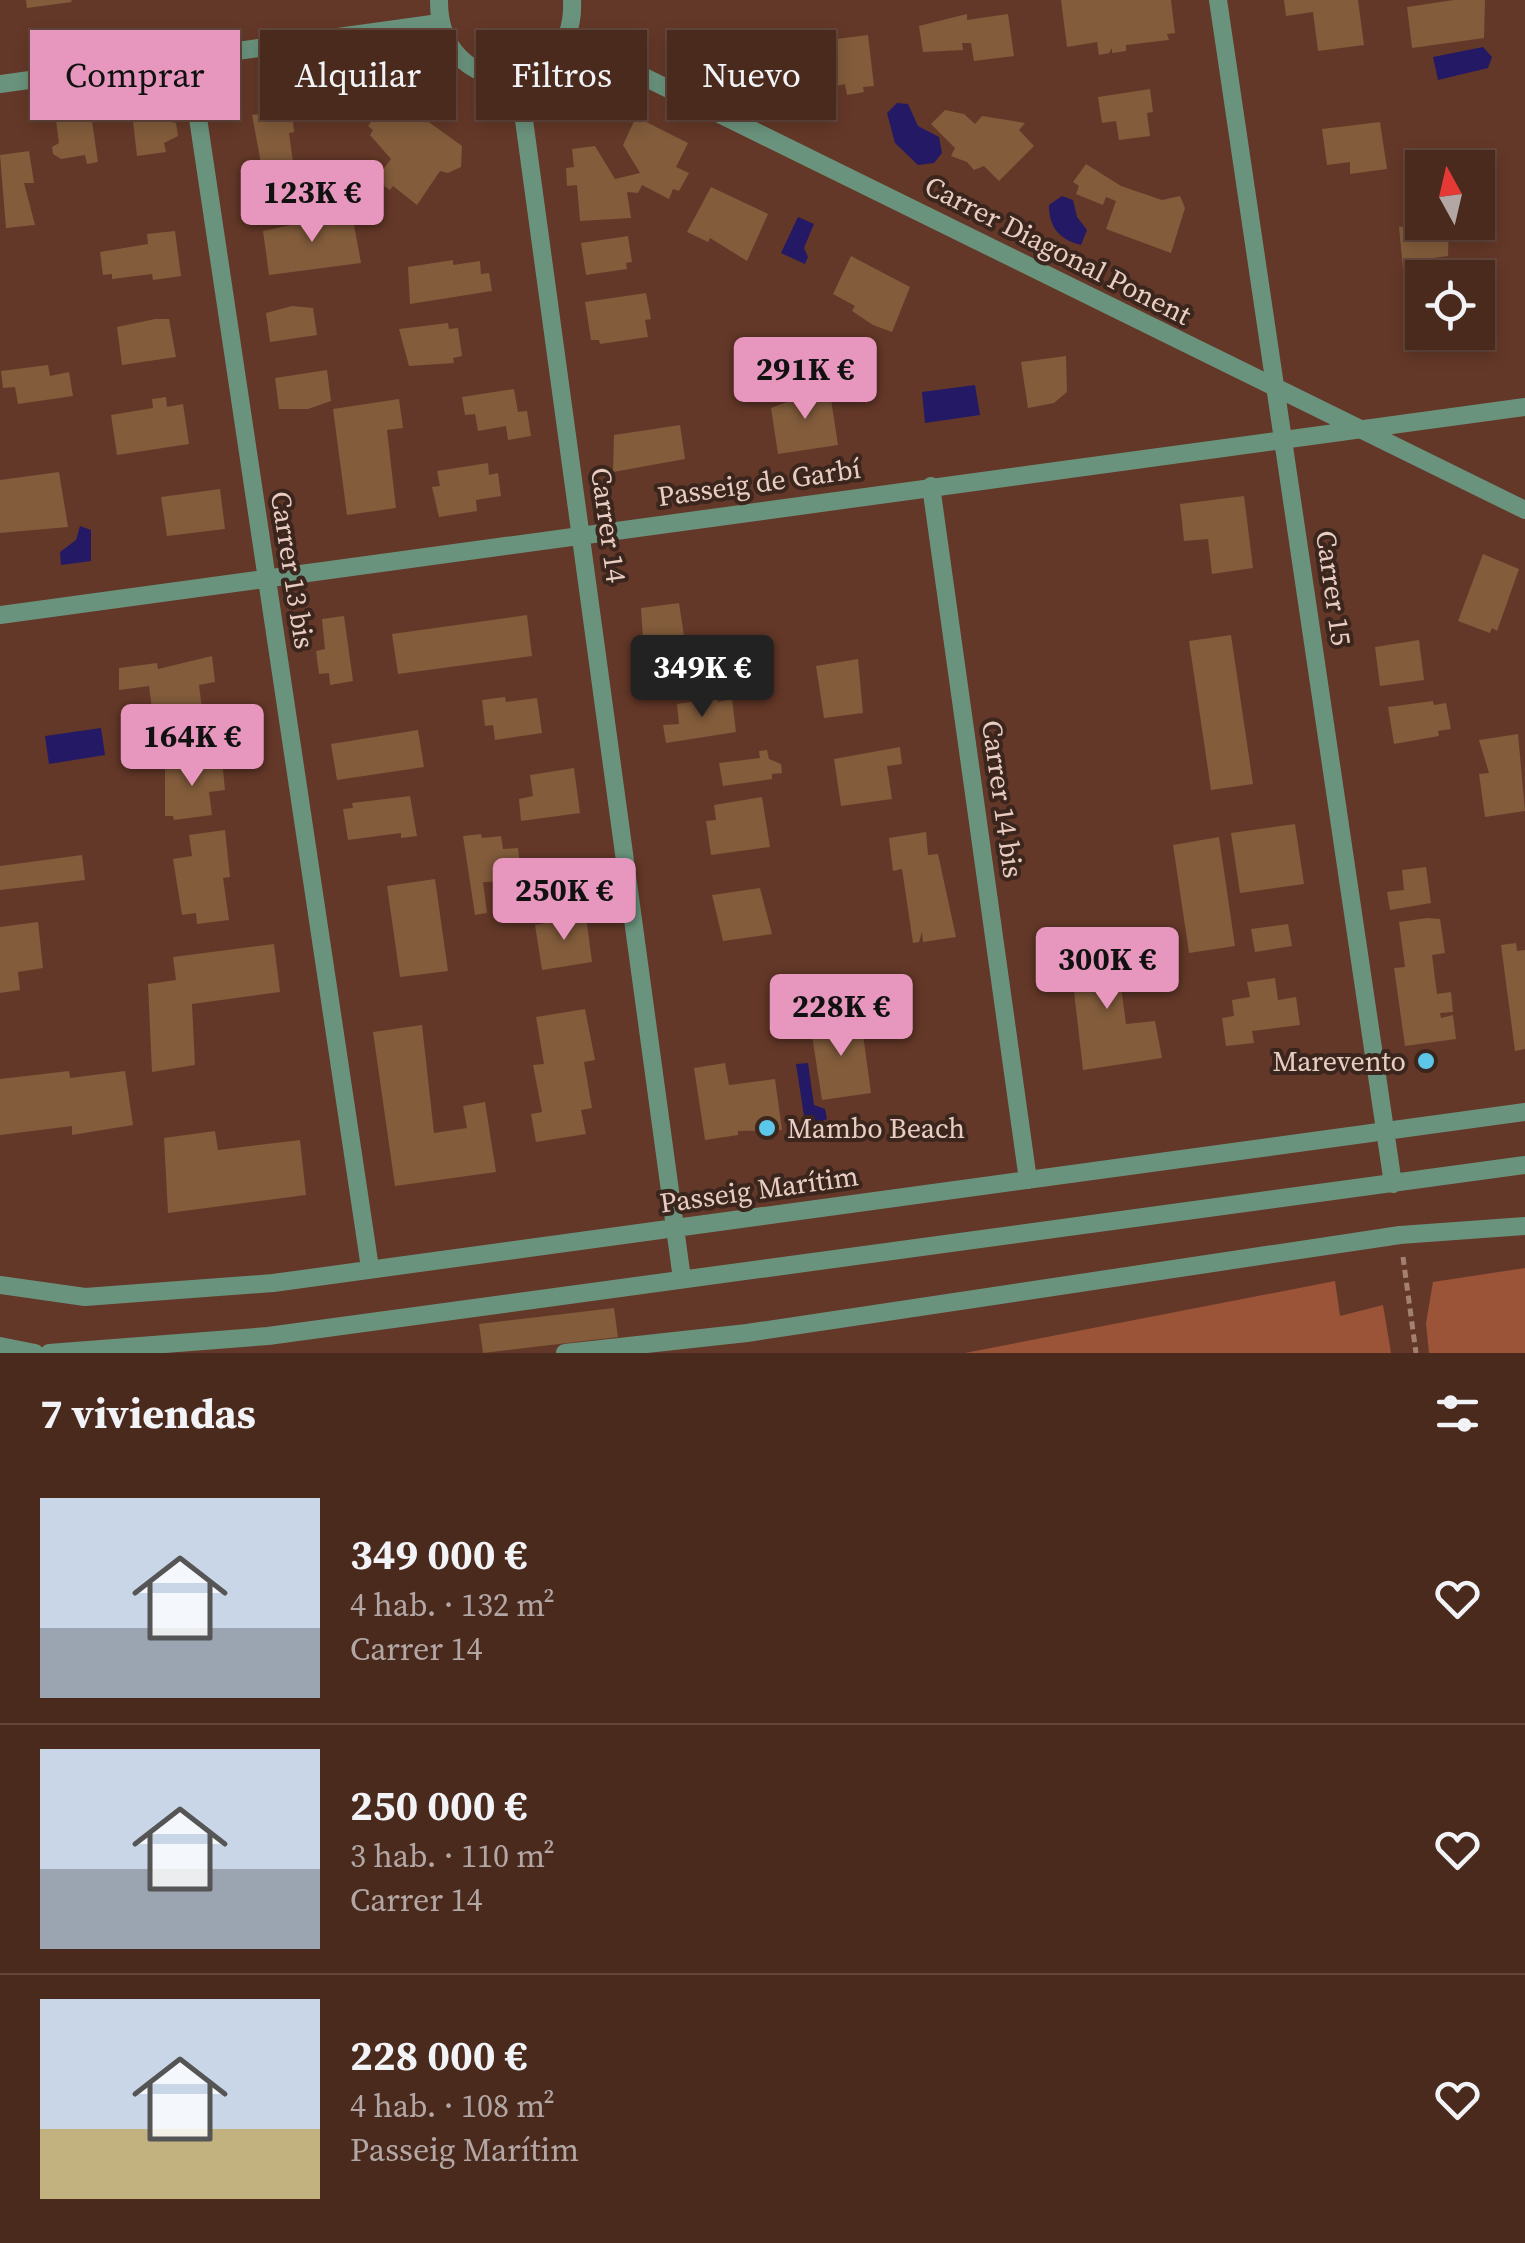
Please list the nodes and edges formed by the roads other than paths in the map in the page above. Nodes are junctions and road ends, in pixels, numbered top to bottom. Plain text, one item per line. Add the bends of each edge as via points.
1 (439, 0) edge
2 (1218, 0) edge
3 (579, 1) edge
4 (440, 22) junction
5 (569, 30) edge
6 (240, 51) edge
7 (476, 70) edge
8 (647, 79) edge
9 (30, 80) edge
10 (0, 84) edge
11 (198, 120) edge
12 (524, 120) edge
13 (1272, 388) junction
14 (1525, 407) edge
15 (1360, 428) junction
16 (1285, 439) junction
17 (932, 486) junction
18 (1525, 510) edge
19 (582, 534) junction
20 (267, 579) junction
21 (0, 615) edge
22 (1525, 1112) edge
23 (1386, 1130) junction
24 (1525, 1166) edge
25 (1028, 1180) junction
26 (1393, 1184) junction
27 (1525, 1226) edge
28 (677, 1228) junction
29 (370, 1268) junction
30 (682, 1279) junction
31 (0, 1285) edge
32 (0, 1346) edge
33 (35, 1353) edge
34 (49, 1353) edge
35 (565, 1353) edge

1 - 4 street
2 - 13 street, Carrer 15
3 - 5 street
4 - 6 street
4 - 7 street via 447,44
8 - 13 street, Carrer Diagonal Ponent
9 - 10 street
11 - 20 street, Carrer 13 bis
12 - 19 street, Carrer 14
13 - 15 street, Carrer Diagonal Ponent
13 - 16 street, Carrer 15
14 - 15 street, Passeig de Garbí
15 - 16 street, Passeig de Garbí
15 - 18 street, Carrer Diagonal Ponent
16 - 17 street, Passeig de Garbí
16 - 23 street, Carrer 15
17 - 19 street, Passeig de Garbí
17 - 25 street, Carrer 14 bis
19 - 20 street, Passeig de Garbí
19 - 28 street, Carrer 14
20 - 21 street, Passeig de Garbí
20 - 29 street, Carrer 13 bis
22 - 23 street, Passeig Marítim
23 - 25 street, Passeig Marítim
23 - 26 street, Carrer 15
24 - 26 street
25 - 28 street, Passeig Marítim
26 - 30 street
27 - 35 street via 1400,1235 747,1333
28 - 29 street, Passeig Marítim
28 - 30 street, Carrer 14
29 - 31 street, Passeig Marítim via 85,1298
30 - 34 street via 268,1336
32 - 33 street

